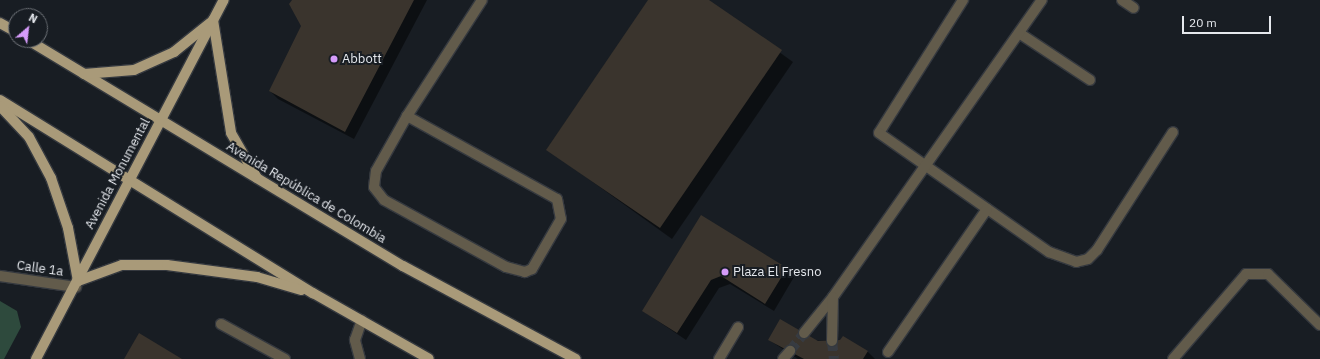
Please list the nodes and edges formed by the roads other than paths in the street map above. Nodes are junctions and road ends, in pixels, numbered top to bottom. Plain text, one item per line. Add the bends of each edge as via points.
1 (224, 0) edge
2 (482, 0) edge
3 (963, 0) edge
4 (1042, 0) edge
5 (1122, 0) edge
6 (1134, 8) dead end
7 (213, 20) junction
8 (1019, 33) junction
9 (41, 48) edge
10 (84, 74) junction
11 (1090, 80) dead end
12 (0, 100) edge
13 (0, 106) edge
14 (407, 116) junction
15 (161, 121) junction
16 (1173, 132) dead end
17 (925, 166) junction
18 (130, 177) junction
19 (257, 178) junction
20 (987, 209) junction
21 (0, 276) edge
22 (77, 284) junction
23 (313, 294) junction
24 (833, 298) junction
25 (362, 320) junction
26 (221, 324) dead end
27 (1320, 325) edge
28 (738, 327) dead end
29 (804, 333) tunnel mouth
30 (832, 340) tunnel mouth
31 (888, 352) dead end
32 (36, 359) edge
33 (284, 359) edge
34 (360, 359) edge
35 (429, 359) edge
36 (576, 359) edge
37 (719, 359) edge
38 (1174, 359) edge

1 - 7 main road, Avenida Monumental
2 - 14 street
3 - 17 street via 879,133
4 - 8 street
5 - 6 street
7 - 10 main road via 174,52 134,70
7 - 15 main road, Avenida Monumental
7 - 19 main road via 231,133
8 - 11 street
8 - 17 street
9 - 10 main road, Avenida República de Colombia
10 - 15 main road, Avenida República de Colombia
12 - 18 main road
13 - 22 main road via 29,137 51,178 68,228
14 - 14 street via 557,199 561,219 532,269 520,272 506,267 376,194 376,171
15 - 18 main road, Avenida Monumental
15 - 19 main road, Avenida República de Colombia
16 - 20 street via 1098,250 1088,259 1076,262 1056,255
17 - 20 street
17 - 24 street
18 - 22 main road, Avenida Monumental
18 - 23 main road
19 - 36 main road, Avenida República de Colombia via 403,266
20 - 31 street
21 - 22 street, Calle 1a
22 - 23 main road via 122,265 167,265 257,277
22 - 32 main road, Avenida Monumental
23 - 25 main road
24 - 29 street
24 - 30 street
25 - 34 street via 355,340
25 - 35 main road
26 - 33 street
27 - 38 street via 1268,274 1246,274
28 - 37 street

